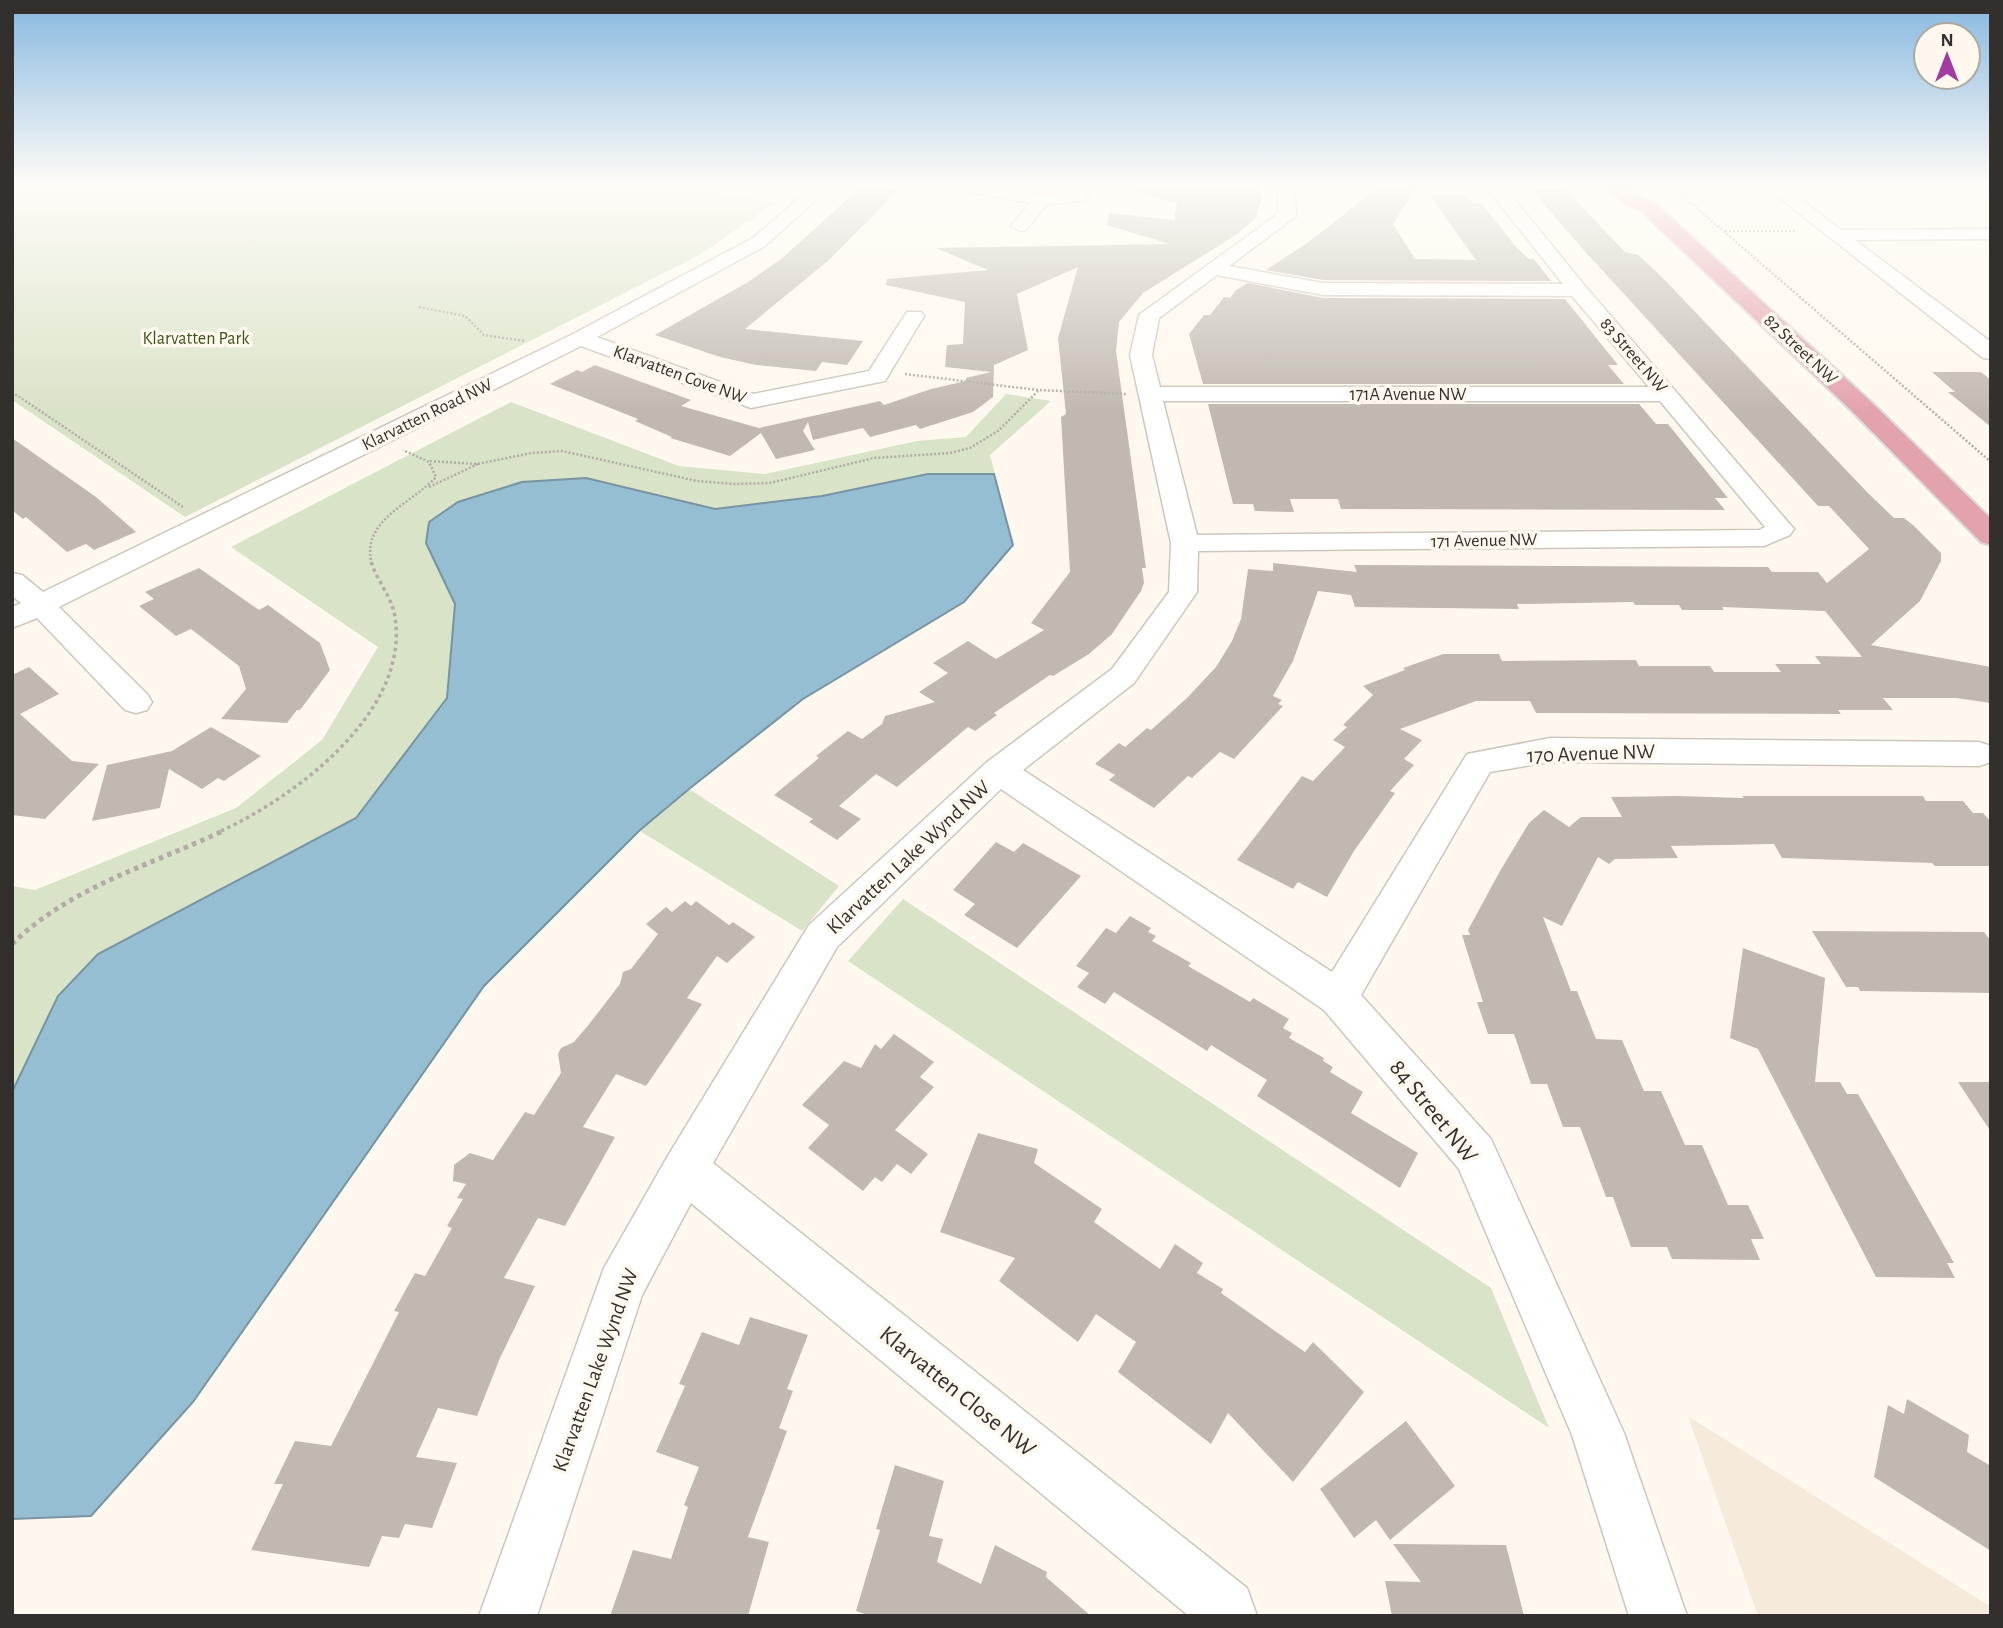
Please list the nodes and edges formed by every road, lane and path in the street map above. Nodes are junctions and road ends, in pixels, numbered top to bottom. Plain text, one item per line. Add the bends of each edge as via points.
1 (725, 260) edge
2 (1226, 260) edge
3 (1554, 260) edge
4 (1705, 260) edge
5 (1756, 260) edge
6 (1869, 260) edge
7 (1213, 269) junction
8 (1578, 290) junction
9 (419, 307) dead end
10 (914, 316) dead end
11 (570, 343) junction
12 (1991, 353) edge
13 (880, 371) junction
14 (1039, 390) junction
15 (12, 392) edge
16 (1149, 394) junction
17 (1667, 394) junction
18 (1861, 406) junction
19 (402, 450) dead end
20 (429, 461) junction
21 (1991, 462) edge
22 (481, 463) junction
23 (428, 487) junction
24 (1991, 505) edge
25 (207, 523) junction
26 (1781, 529) joint
27 (1991, 536) edge
28 (1185, 543) junction
29 (12, 581) edge
30 (40, 605) junction
31 (12, 619) edge
32 (136, 702) dead end
33 (1979, 754) dead end
34 (999, 771) junction
35 (12, 944) edge
36 (1338, 998) junction
37 (685, 1169) junction
38 (508, 1616) edge
39 (1228, 1616) edge
40 (1658, 1616) edge

1 - 11 street, Klarvatten Road NW
2 - 7 street, Klarvatten Lake Wynd NW
3 - 8 street, 83 Street NW
4 - 18 main road, 82 Street NW
5 - 21 path
6 - 12 street
7 - 8 street via 1323,289
7 - 16 street, Klarvatten Lake Wynd NW via 1149,315 1141,355
8 - 17 street, 83 Street NW
9 - 11 path via 465,316 484,335
10 - 13 street
11 - 13 street, Klarvatten Cove NW via 751,401 877,376
11 - 25 street, Klarvatten Road NW
13 - 14 path
14 - 16 path
14 - 22 path via 990,437 969,449 869,458 789,480 698,482 608,457 555,451
15 - 25 path
16 - 17 street, 171A Avenue NW
16 - 28 street, Klarvatten Lake Wynd NW
17 - 26 street, 83 Street NW
18 - 24 main road, 82 Street NW
18 - 27 main road, 82 Street NW
19 - 20 path
20 - 22 path
20 - 23 path via 436,468 436,477
22 - 23 path
23 - 35 path via 399,505 374,533 368,557 395,617 395,654 377,699 348,741 242,822 76,896
25 - 30 street, Klarvatten Road NW
26 - 28 street, 171 Avenue NW via 1764,538
28 - 34 street, Klarvatten Lake Wynd NW via 1183,592 1123,677
29 - 30 street
30 - 31 street, Klarvatten Road NW
30 - 32 street
33 - 36 street, 170 Avenue NW via 1550,750 1479,762
34 - 36 street, 84 Street NW
34 - 37 street, Klarvatten Lake Wynd NW via 823,936
36 - 40 street, 84 Street NW via 1475,1154 1598,1433
37 - 38 street, Klarvatten Lake Wynd NW via 621,1285
37 - 39 street, Klarvatten Close NW via 1226,1609

